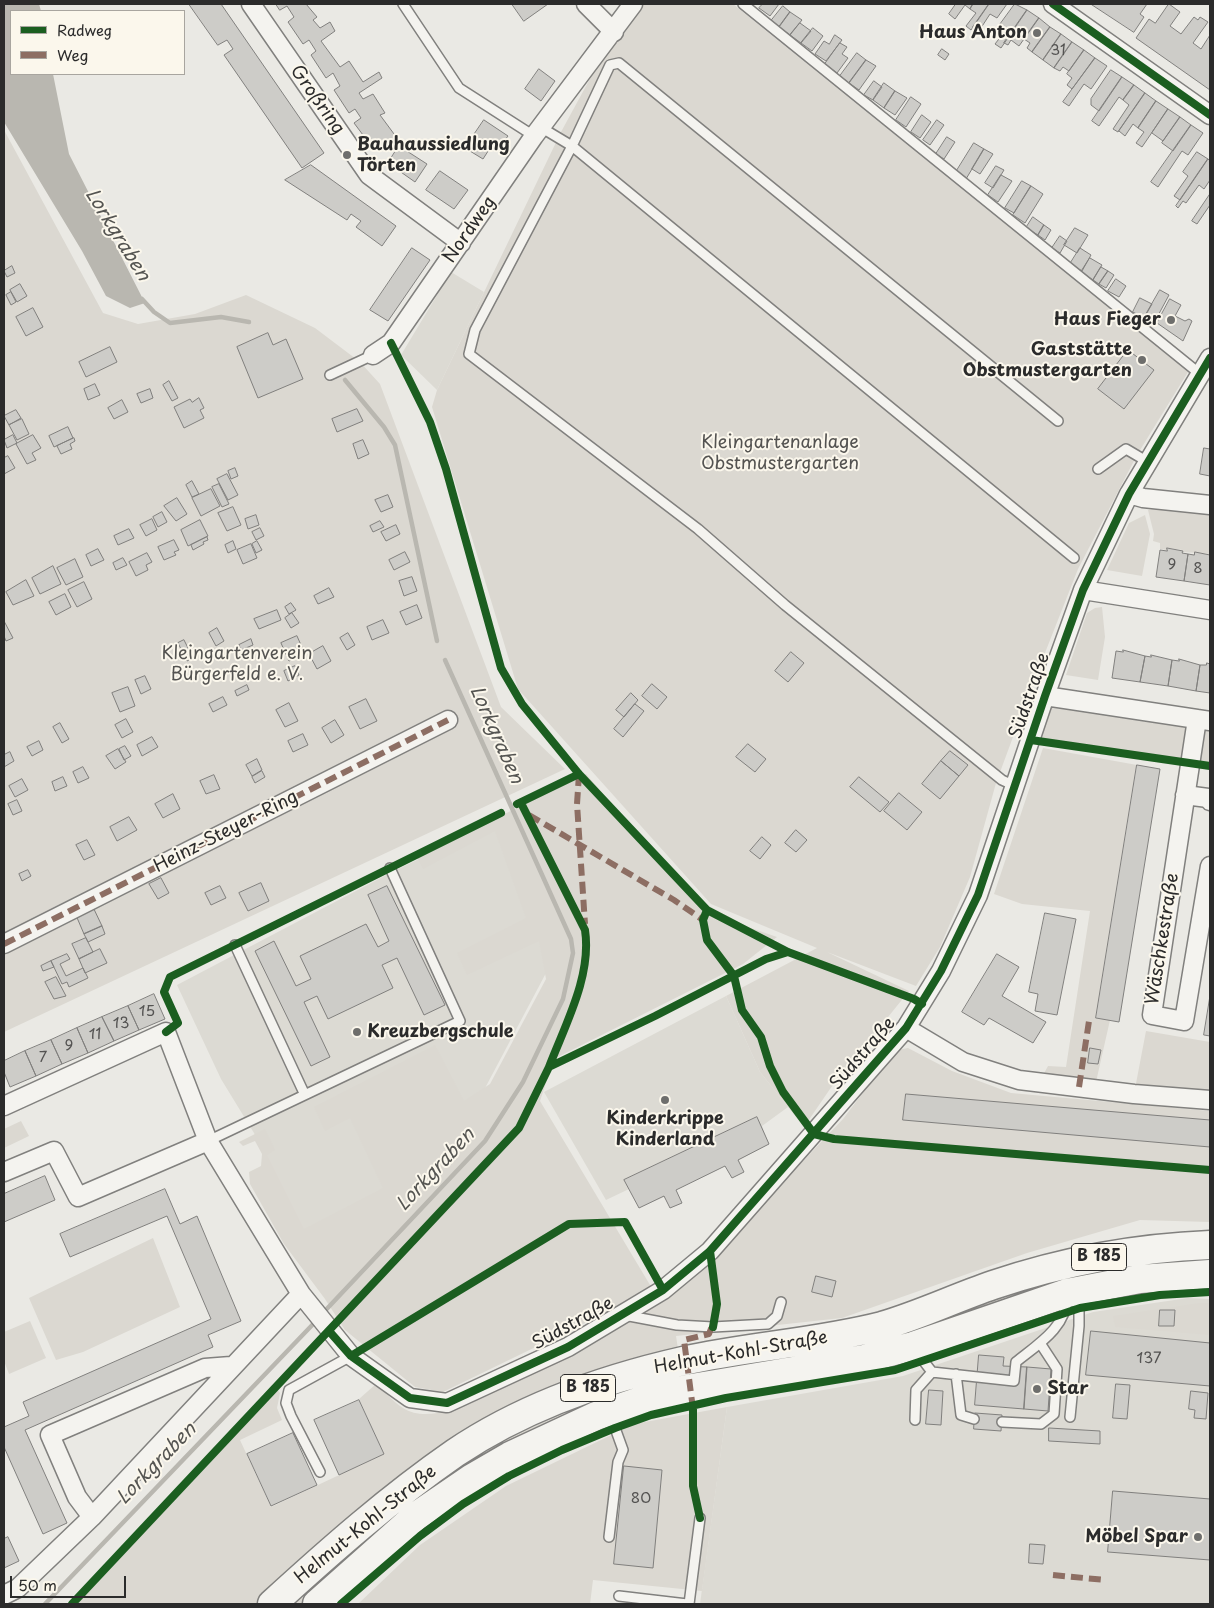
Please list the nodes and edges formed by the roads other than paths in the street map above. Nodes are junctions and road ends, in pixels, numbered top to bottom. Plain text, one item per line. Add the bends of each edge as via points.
1 (251, 4) edge
2 (404, 4) edge
3 (586, 4) edge
4 (633, 4) edge
5 (743, 4) edge
6 (1053, 4) edge
7 (614, 32) junction
8 (1210, 115) edge
9 (538, 132) junction
10 (572, 146) junction
11 (461, 243) junction
12 (373, 355) joint
13 (1210, 358) edge
14 (1200, 374) junction
15 (330, 375) dead end
16 (1058, 421) dead end
17 (1148, 462) junction
18 (1098, 469) dead end
19 (1129, 494) junction
20 (1210, 505) edge
21 (1074, 558) dead end
22 (1084, 590) junction
23 (1210, 610) edge
24 (1045, 696) junction
25 (448, 720) dead end
26 (1204, 720) edge
27 (1015, 786) junction
28 (1186, 796) junction
29 (1210, 801) edge
30 (1210, 866) edge
31 (390, 868) dead end
32 (4, 944) edge
33 (235, 945) dead end
34 (906, 1028) junction
35 (304, 1093) junction
36 (1210, 1100) edge
37 (4, 1106) edge
38 (208, 1141) junction
39 (4, 1172) edge
40 (1210, 1245) edge
41 (1210, 1274) edge
42 (1073, 1292) junction
43 (301, 1294) junction
44 (781, 1302) dead end
45 (622, 1314) junction
46 (908, 1333) junction
47 (1040, 1343) junction
48 (350, 1356) junction
49 (231, 1366) junction
50 (932, 1372) junction
51 (956, 1374) junction
52 (609, 1412) junction
53 (1070, 1418) dead end
54 (915, 1420) dead end
55 (974, 1420) dead end
56 (1002, 1422) dead end
57 (320, 1472) dead end
58 (92, 1517) junction
59 (700, 1518) dead end
60 (609, 1537) dead end
61 (4, 1595) edge
62 (619, 1596) dead end
63 (272, 1604) edge
64 (317, 1604) edge
65 (688, 1604) edge

1 - 11 street, Großring via 369,174
2 - 9 lane via 459,88
3 - 7 street
4 - 7 street, Nordweg
5 - 14 lane
6 - 8 street
7 - 9 street, Nordweg
9 - 10 lane
9 - 11 street, Nordweg
10 - 16 lane via 610,65 620,62
10 - 21 lane
10 - 27 lane via 475,330 469,354 698,529 862,668 1002,780
11 - 12 street, Nordweg via 391,343
12 - 15 lane
13 - 14 street, Südstraße
14 - 17 street, Südstraße
17 - 18 lane via 1126,449
17 - 19 street, Südstraße
19 - 20 street
19 - 22 street, Südstraße
22 - 23 street
22 - 24 street, Südstraße
24 - 26 street
24 - 27 street, Südstraße
25 - 32 street, Heinz-Steyer-Ring
26 - 28 street, Wäschkestraße
27 - 34 street, Südstraße via 978,895 941,971
28 - 29 street via 1208,798
28 - 30 street, Wäschkestraße via 1152,1014 1184,1020
31 - 35 lane via 460,1021
33 - 35 lane
34 - 36 street via 963,1062 1018,1080
34 - 45 street, Südstraße via 710,1251 663,1290
35 - 38 lane
37 - 38 street, Südstraße via 166,1032
38 - 39 street via 78,1197 54,1151
38 - 43 street, Südstraße
40 - 46 main road, Helmut-Kohl-Straße / B 185 via 1144,1249 1074,1262 990,1286
41 - 42 main road, Helmut-Kohl-Straße / B 185 via 1140,1279
42 - 46 main road, Helmut-Kohl-Straße / B 185
42 - 47 lane via 1057,1327
42 - 53 lane via 1079,1326
43 - 48 street, Südstraße
43 - 49 street
44 - 45 lane via 777,1316 768,1324 676,1325
45 - 48 street, Südstraße via 568,1347 447,1403 410,1398
46 - 50 lane
46 - 52 main road, Helmut-Kohl-Straße / B 185 via 821,1368 692,1388
46 - 63 main road, Helmut-Kohl-Straße / B 185 via 848,1334 687,1360 585,1389 534,1410 457,1452 398,1495
47 - 51 lane via 1016,1362 1014,1381
47 - 56 lane via 1057,1369 1054,1414 1041,1424
48 - 57 lane via 289,1390 286,1403
49 - 58 street
49 - 58 street via 205,1368 50,1435 77,1497
50 - 51 lane
50 - 54 lane via 916,1390
51 - 55 lane via 961,1416
52 - 60 lane via 623,1450 618,1462
52 - 64 main road, Helmut-Kohl-Straße / B 185 via 526,1448 472,1478 416,1516
58 - 61 street via 18,1588
59 - 65 lane
62 - 65 lane

